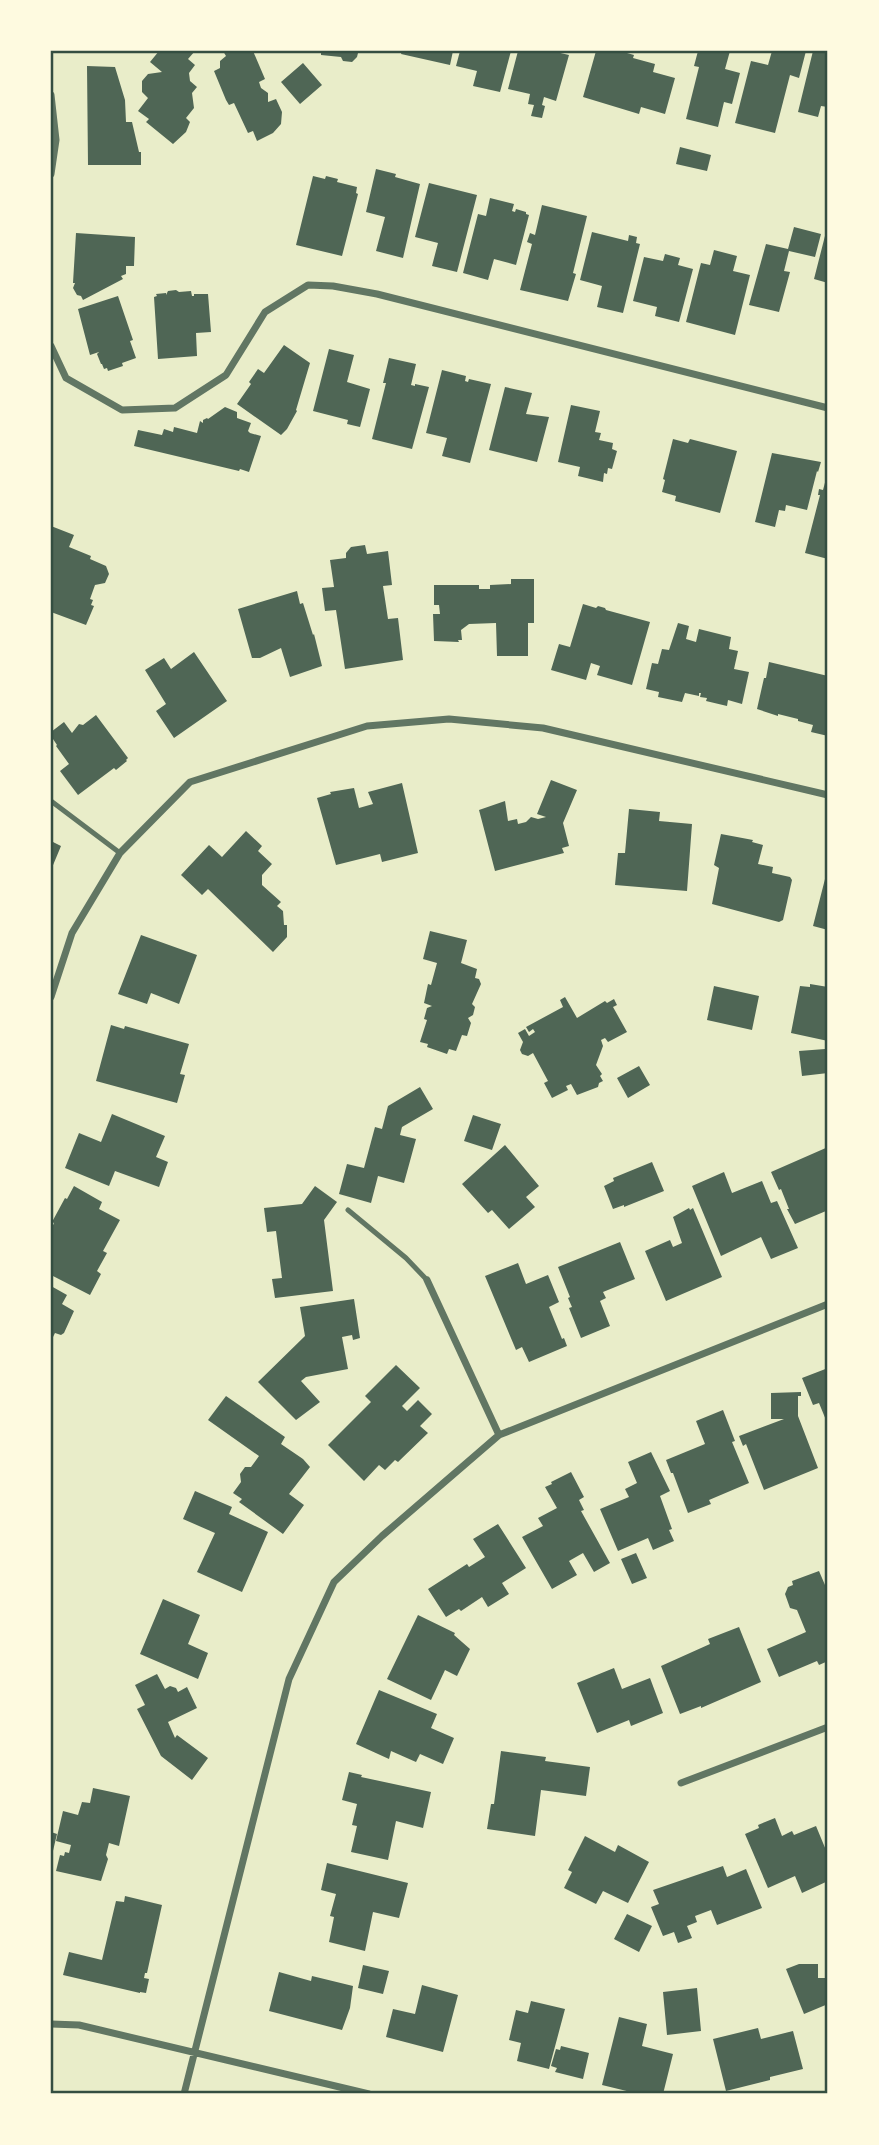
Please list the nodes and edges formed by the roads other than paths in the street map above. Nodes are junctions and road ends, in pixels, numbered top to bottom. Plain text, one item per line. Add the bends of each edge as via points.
1 (51, 95) edge
2 (51, 174) edge
3 (51, 346) edge
4 (828, 408) edge
5 (828, 795) edge
6 (51, 801) edge
7 (120, 853) junction
8 (51, 997) edge
9 (348, 1210) dead end
10 (427, 1280) joint
11 (828, 1304) edge
12 (499, 1435) junction
13 (828, 1727) edge
14 (681, 1783) dead end
15 (51, 2024) edge
16 (194, 2052) junction
17 (184, 2094) edge
18 (369, 2094) edge

1 - 2 street via 56,140
3 - 4 street via 66,378 122,410 175,408 226,375 265,312 308,285 333,286
5 - 7 street via 543,728 449,719 368,726 190,782
6 - 7 lane
7 - 8 street via 72,933
9 - 10 lane
10 - 12 street
11 - 12 street
12 - 16 street via 334,1582 289,1679
13 - 14 street
15 - 16 street via 79,2025
16 - 17 street
16 - 18 street

